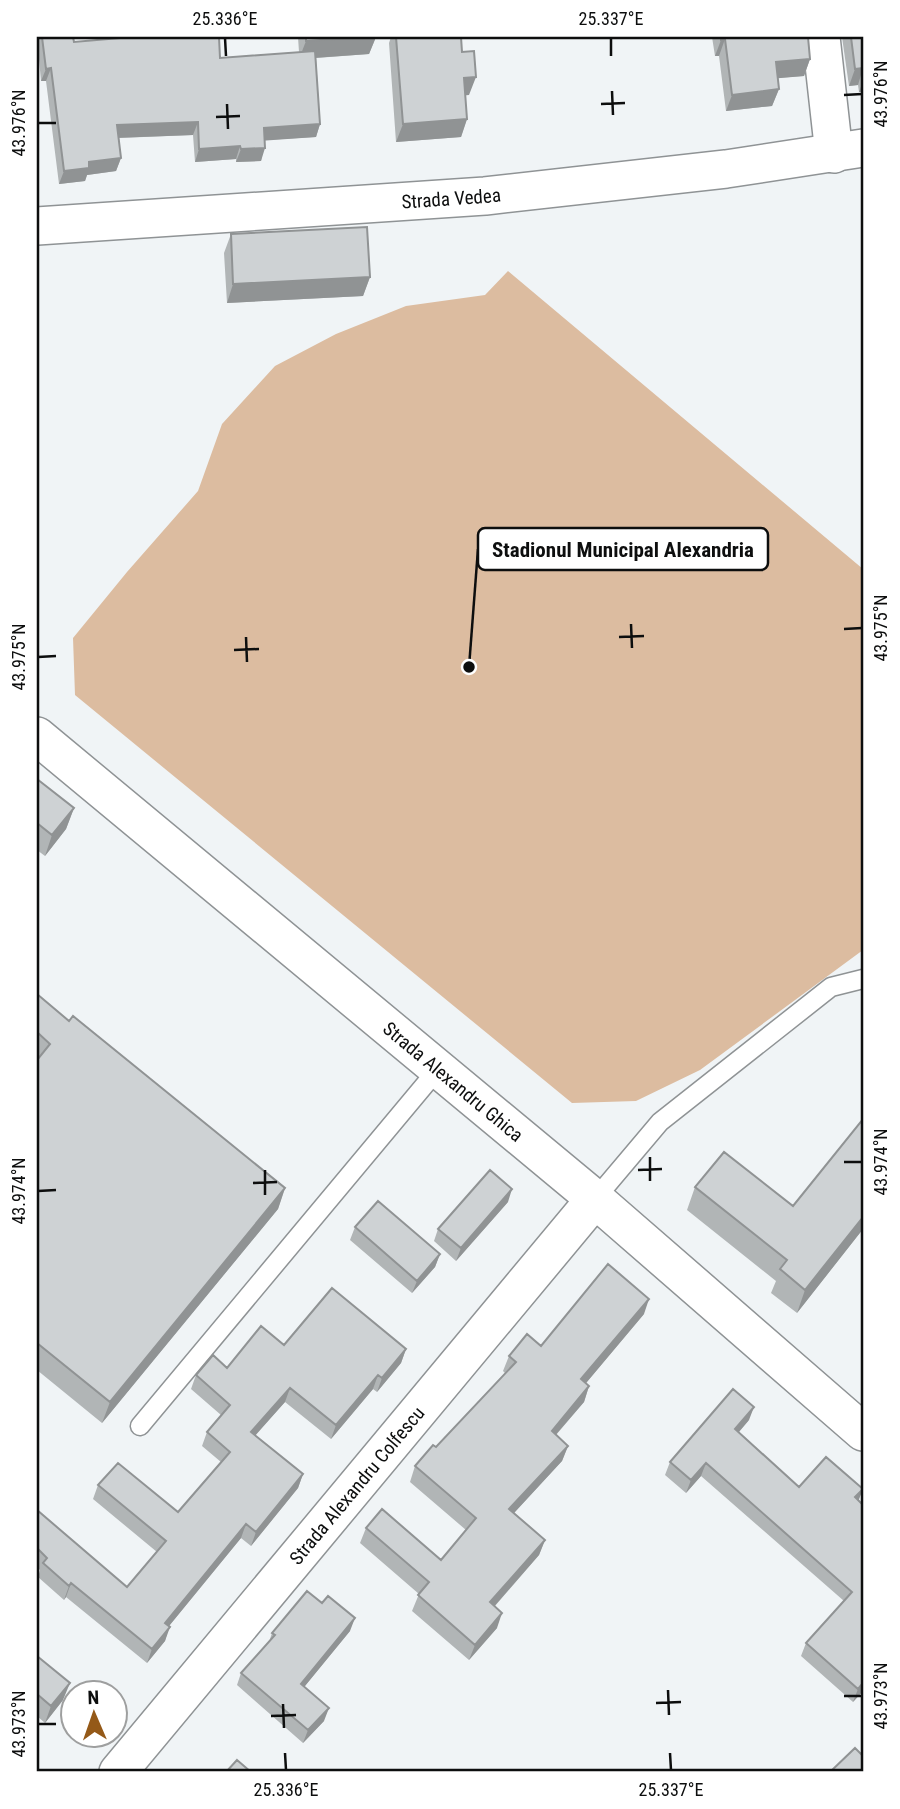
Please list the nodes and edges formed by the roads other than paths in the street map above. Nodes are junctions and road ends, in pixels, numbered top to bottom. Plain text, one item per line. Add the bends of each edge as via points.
1 (821, 37) edge
2 (849, 151) edge
3 (37, 226) edge
4 (37, 736) edge
5 (863, 979) edge
6 (438, 1069) junction
7 (595, 1199) junction
8 (140, 1426) dead end
9 (863, 1432) edge
10 (118, 1772) edge

1 - 2 street
2 - 3 street, Strada Vedea via 485,196
4 - 6 street, Strada Alexandru Ghica
5 - 7 lane via 831,987 660,1122
6 - 7 street, Strada Alexandru Ghica
6 - 8 lane
7 - 9 street, Strada Alexandru Ghica
7 - 10 street, Strada Alexandru Colfescu

